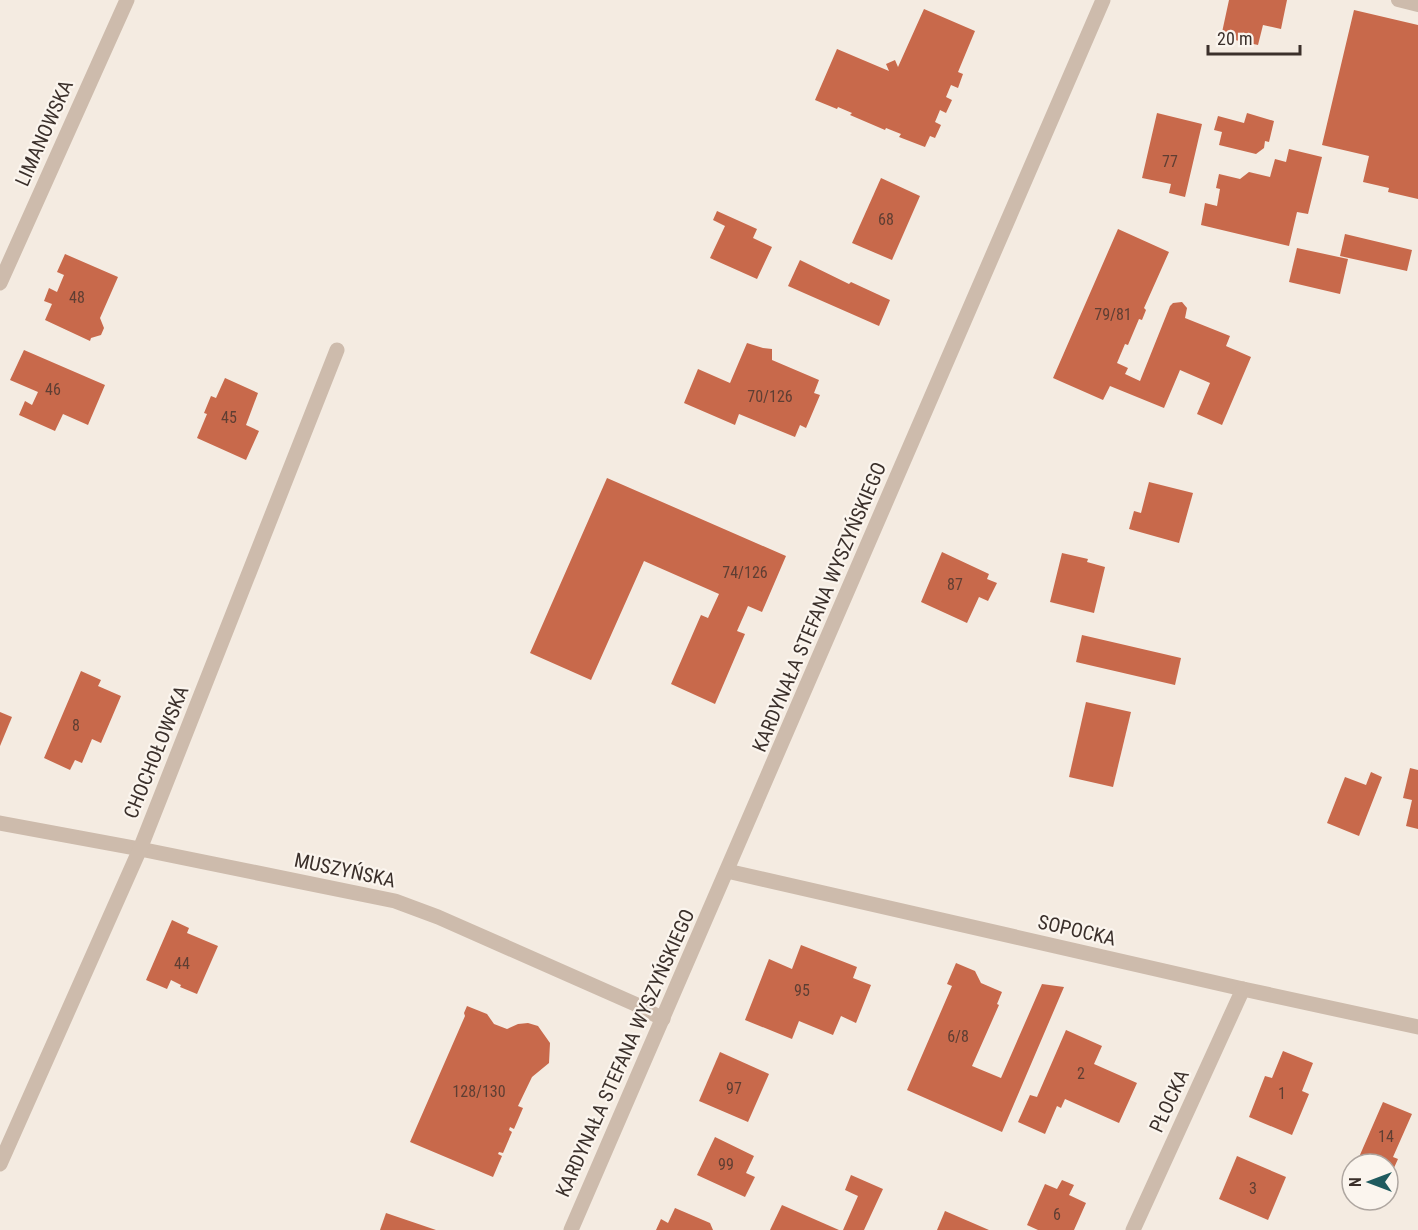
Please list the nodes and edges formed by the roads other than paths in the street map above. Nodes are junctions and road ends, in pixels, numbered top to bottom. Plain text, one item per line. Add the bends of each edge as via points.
1 (127, 0) edge
2 (1103, 0) edge
3 (1398, 0) edge
4 (1418, 5) edge
5 (0, 283) edge
6 (337, 350) dead end
7 (0, 823) edge
8 (140, 849) junction
9 (727, 871) junction
10 (1243, 989) junction
11 (663, 1019) junction
12 (1418, 1027) edge
13 (0, 1164) edge
14 (571, 1230) edge
15 (1133, 1230) edge

1 - 5 street, LIMANOWSKA
2 - 9 street, KARDYNAŁA STEFANA WYSZYŃSKIEGO
3 - 4 lane
6 - 8 street, CHOCHOŁOWSKA
7 - 8 street, MUSZYŃSKA
8 - 11 street, MUSZYŃSKA via 394,901
8 - 13 street, CHOCHOŁOWSKA
9 - 10 street, SOPOCKA
9 - 11 street, KARDYNAŁA STEFANA WYSZYŃSKIEGO
10 - 12 street, SOPOCKA
10 - 15 street, PŁOCKA
11 - 14 street, KARDYNAŁA STEFANA WYSZYŃSKIEGO

